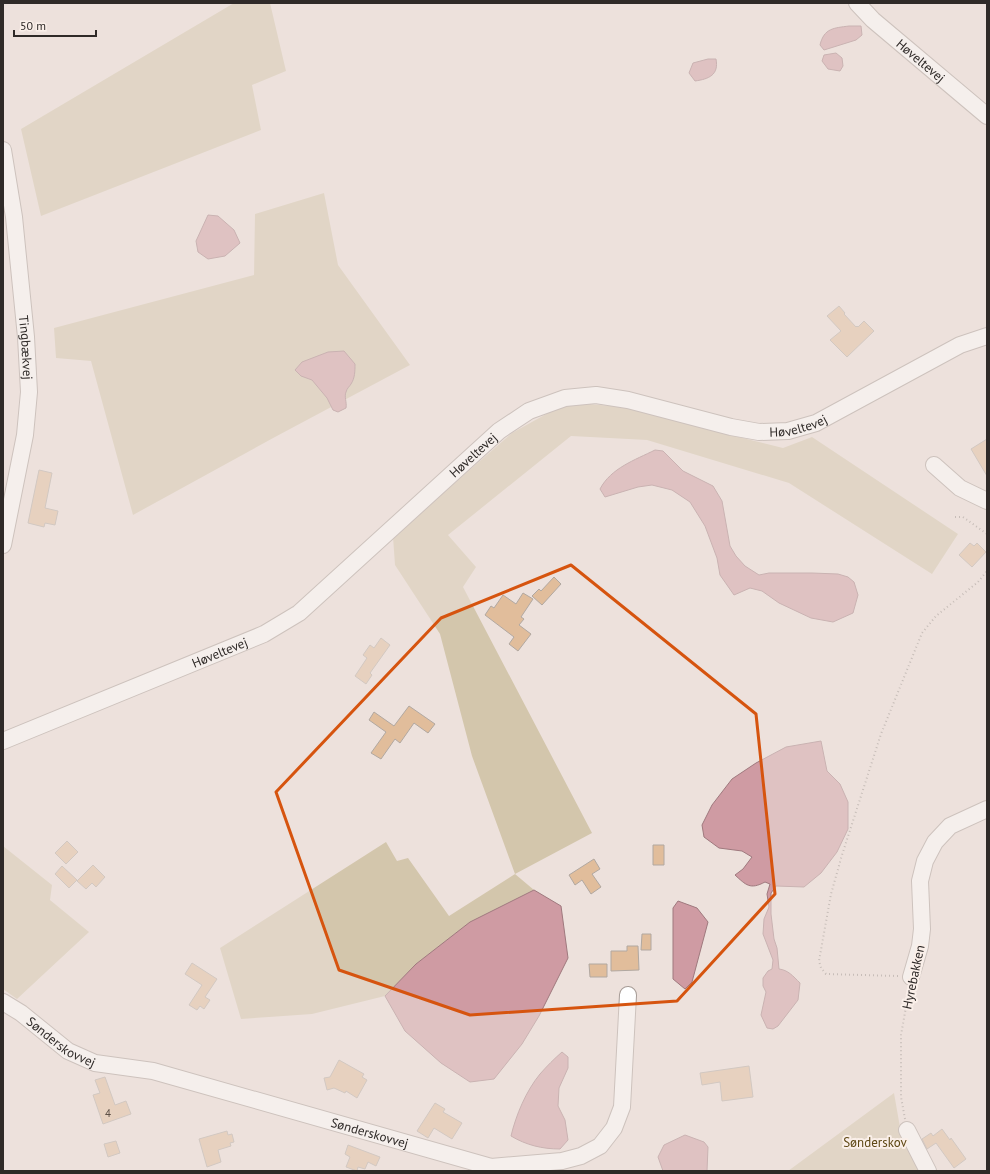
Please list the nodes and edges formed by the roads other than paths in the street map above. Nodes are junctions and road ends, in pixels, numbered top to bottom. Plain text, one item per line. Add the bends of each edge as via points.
1 (856, 3) edge
2 (987, 116) edge
3 (3, 150) edge
4 (987, 336) edge
5 (934, 465) dead end
6 (987, 501) edge
7 (3, 545) edge
8 (3, 741) edge
9 (987, 809) edge
10 (911, 977) road end
11 (628, 995) dead end
12 (3, 1002) edge
13 (907, 1130) road end
14 (928, 1171) edge

1 - 2 street, Høveltevej
3 - 7 street, Tingbækvej via 14,217 29,392 26,435
4 - 8 street, Høveltevej via 960,346 821,429 759,432 701,420 628,400 596,395 565,398 529,411 498,431 298,613 281,624 264,634
5 - 6 street via 960,488
9 - 10 street, Hyrebakken via 950,826 935,842 925,861 920,881 922,934
11 - 12 street, Sønderskovvej via 622,1107 614,1128 600,1146 581,1156 562,1161 491,1167 153,1071 95,1063 68,1051 21,1013
13 - 14 street

